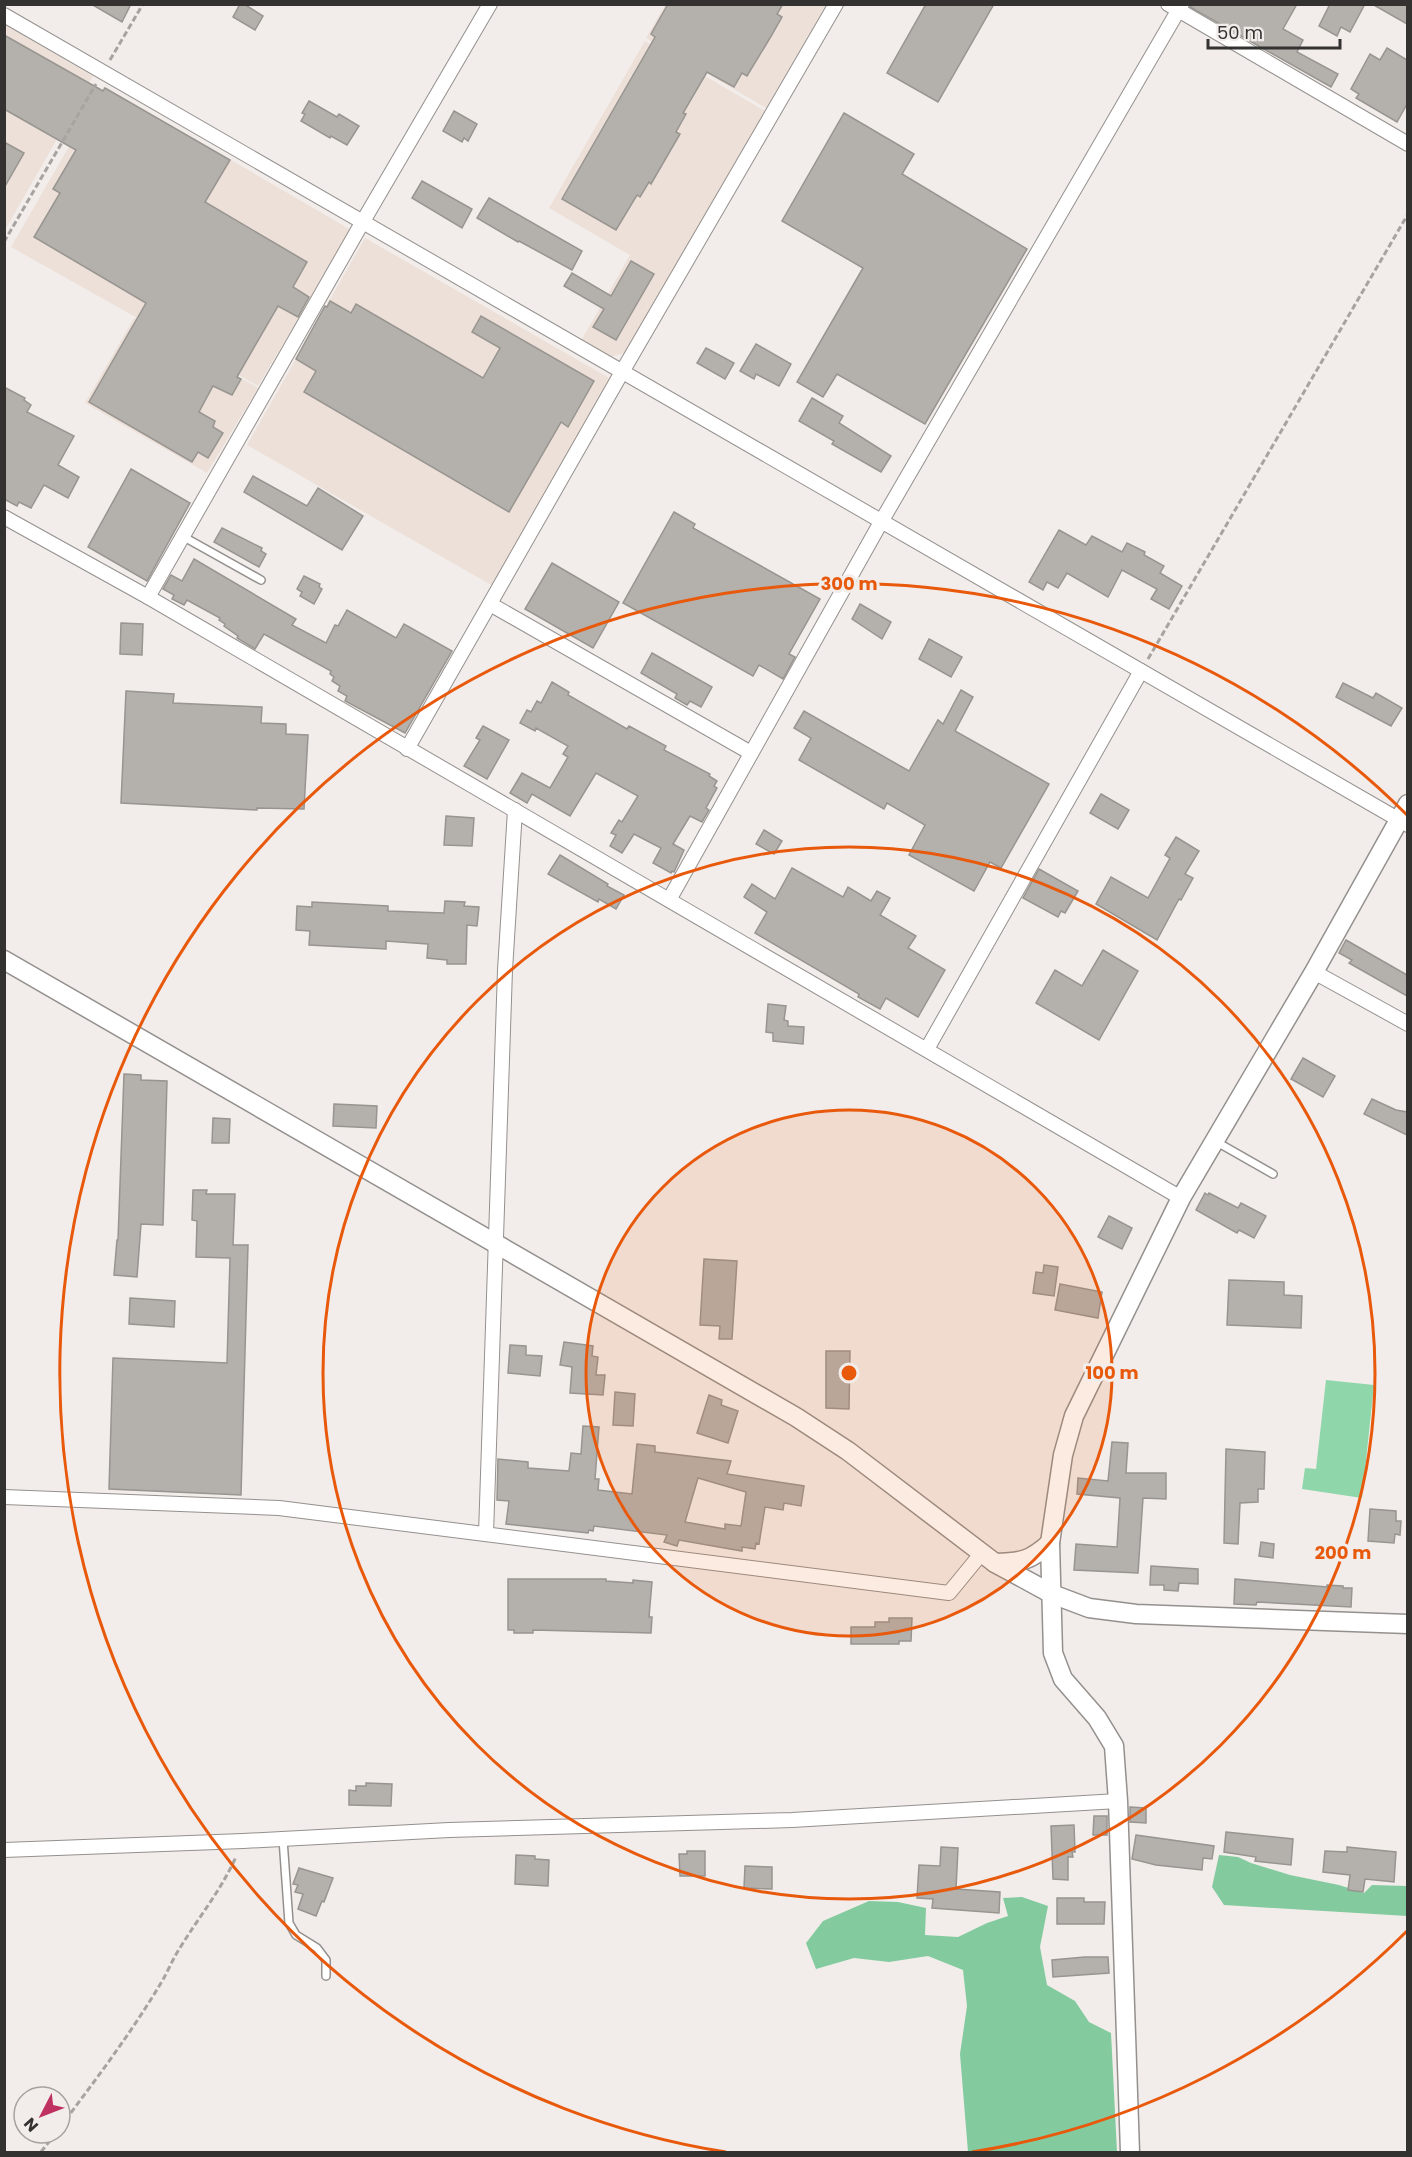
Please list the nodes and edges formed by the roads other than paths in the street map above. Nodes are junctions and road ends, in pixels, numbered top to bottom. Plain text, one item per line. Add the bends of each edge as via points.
1 (490, 4) edge
2 (836, 4) edge
3 (1176, 7) edge
4 (4, 15) edge
5 (1407, 144) edge
6 (362, 223) junction
7 (622, 372) junction
8 (4, 517) edge
9 (881, 522) junction
10 (184, 537) junction
11 (261, 580) dead end
12 (148, 597) junction
13 (490, 604) junction
14 (1142, 671) junction
15 (407, 749) junction
16 (751, 753) junction
17 (515, 810) junction
18 (1404, 816) edge
19 (669, 900) junction
20 (4, 960) edge
21 (1314, 972) junction
22 (1407, 1024) edge
23 (927, 1049) junction
24 (1215, 1141) junction
25 (1273, 1174) dead end
26 (1181, 1198) junction
27 (497, 1245) junction
28 (4, 1497) edge
29 (486, 1534) junction
30 (1050, 1543) junction
31 (988, 1559) junction
32 (1052, 1594) junction
33 (1407, 1623) edge
34 (1118, 1801) junction
35 (282, 1839) junction
36 (4, 1850) edge
37 (326, 1976) dead end
38 (1130, 2152) edge

1 - 6 street
2 - 7 street
3 - 5 street
3 - 9 street
4 - 6 street
6 - 7 street
6 - 10 street
7 - 9 street
7 - 13 street
8 - 12 street
9 - 14 street
9 - 16 street
10 - 11 lane
10 - 12 street
12 - 15 street
13 - 15 street
13 - 16 street
14 - 18 street
14 - 23 street
15 - 17 street
16 - 19 street
17 - 19 street
17 - 27 street via 505,970
18 - 21 street
19 - 23 street
20 - 27 street
21 - 22 street
21 - 24 street
23 - 26 street
24 - 25 lane
24 - 26 street
26 - 30 street via 1074,1416 1063,1455
27 - 29 street
27 - 31 street via 796,1417 848,1451
28 - 29 street via 279,1508
29 - 31 street via 949,1593
30 - 31 street via 1034,1557 1016,1563
30 - 32 street
31 - 32 street
32 - 33 street via 1089,1608 1136,1614
32 - 34 street via 1053,1653 1063,1679 1098,1718 1114,1746
34 - 35 street via 792,1820
34 - 38 street
35 - 36 street
35 - 37 lane via 289,1923 296,1935 317,1948 326,1960

